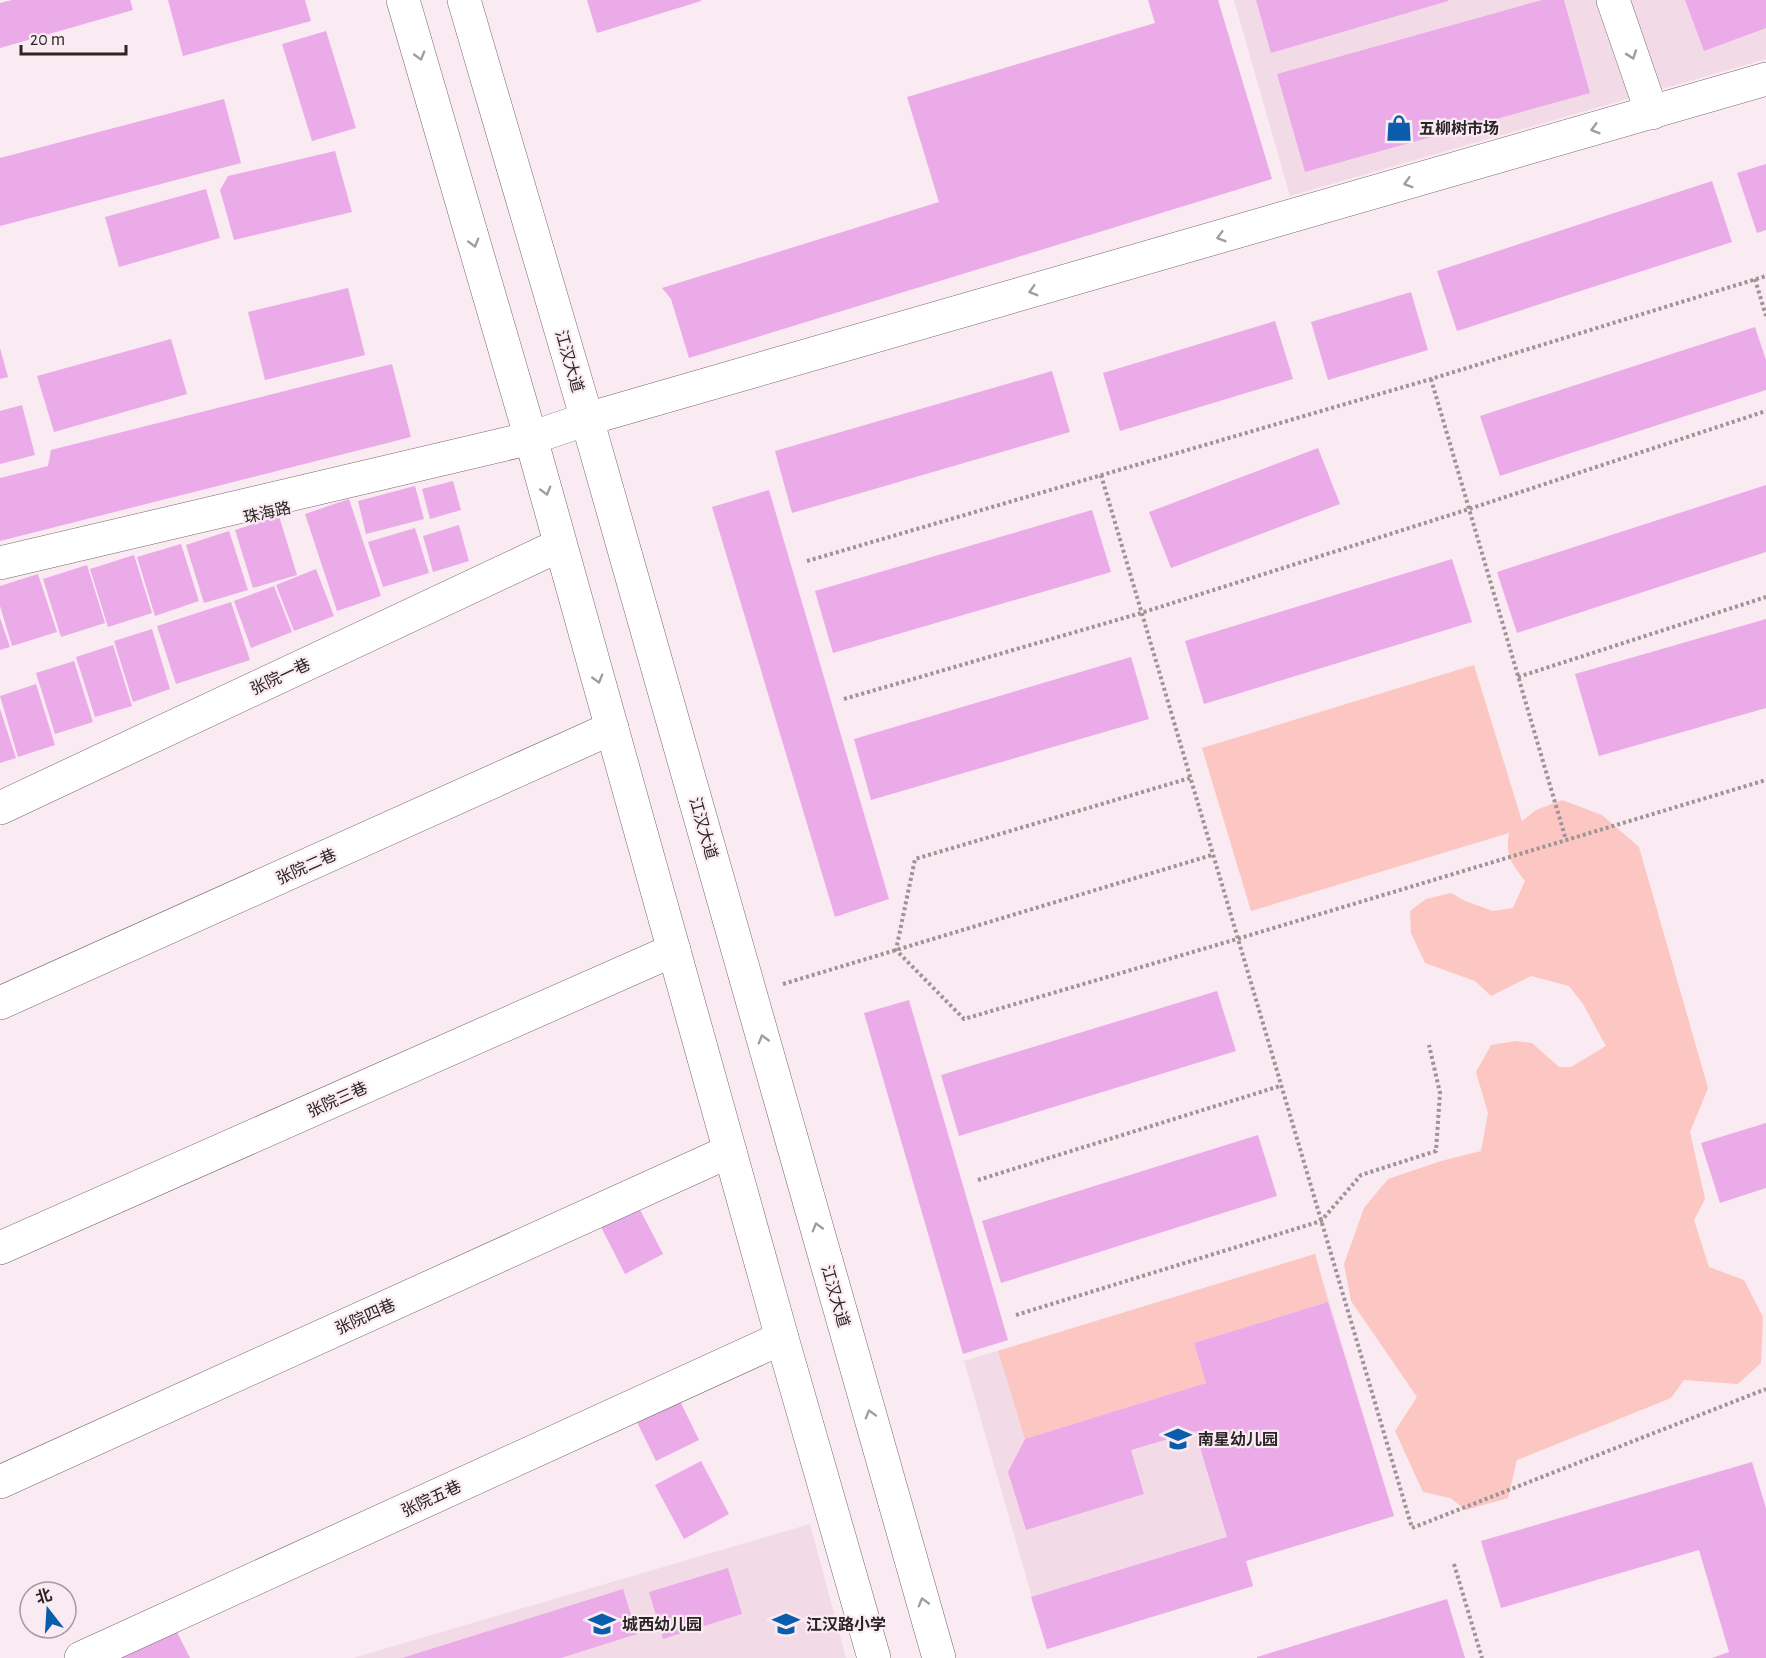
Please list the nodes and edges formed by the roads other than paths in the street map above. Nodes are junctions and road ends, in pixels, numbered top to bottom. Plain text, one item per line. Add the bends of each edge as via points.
1 (404, 0) edge
2 (464, 0) edge
3 (1613, 0) edge
4 (1766, 79) edge
5 (1652, 113) junction
6 (587, 419) junction
7 (532, 443) junction
8 (559, 539) junction
9 (0, 563) edge
10 (0, 574) edge
11 (610, 722) junction
12 (0, 796) edge
13 (0, 808) edge
14 (674, 950) junction
15 (0, 991) edge
16 (0, 1004) edge
17 (730, 1151) junction
18 (0, 1248) edge
19 (782, 1338) junction
20 (0, 1482) edge
21 (81, 1658) edge
22 (874, 1658) edge
23 (939, 1658) edge

1 -> 7 street
2 - 6 street, 江汉大道
3 -> 5 street
4 - 5 street
5 -> 6 street
6 - 7 street
23 -> 6 street, 江汉大道
7 -> 8 street
7 - 9 street, 珠海路
7 - 10 street, 珠海路
8 -> 11 street
8 - 12 street, 张院一巷
8 - 13 street, 张院一巷
11 - 14 street
11 - 15 street, 张院二巷
11 - 16 street, 张院二巷
14 - 17 street
14 - 18 street, 张院三巷
17 - 19 street
17 - 20 street, 张院四巷
19 - 21 street, 张院五巷
19 - 22 street

